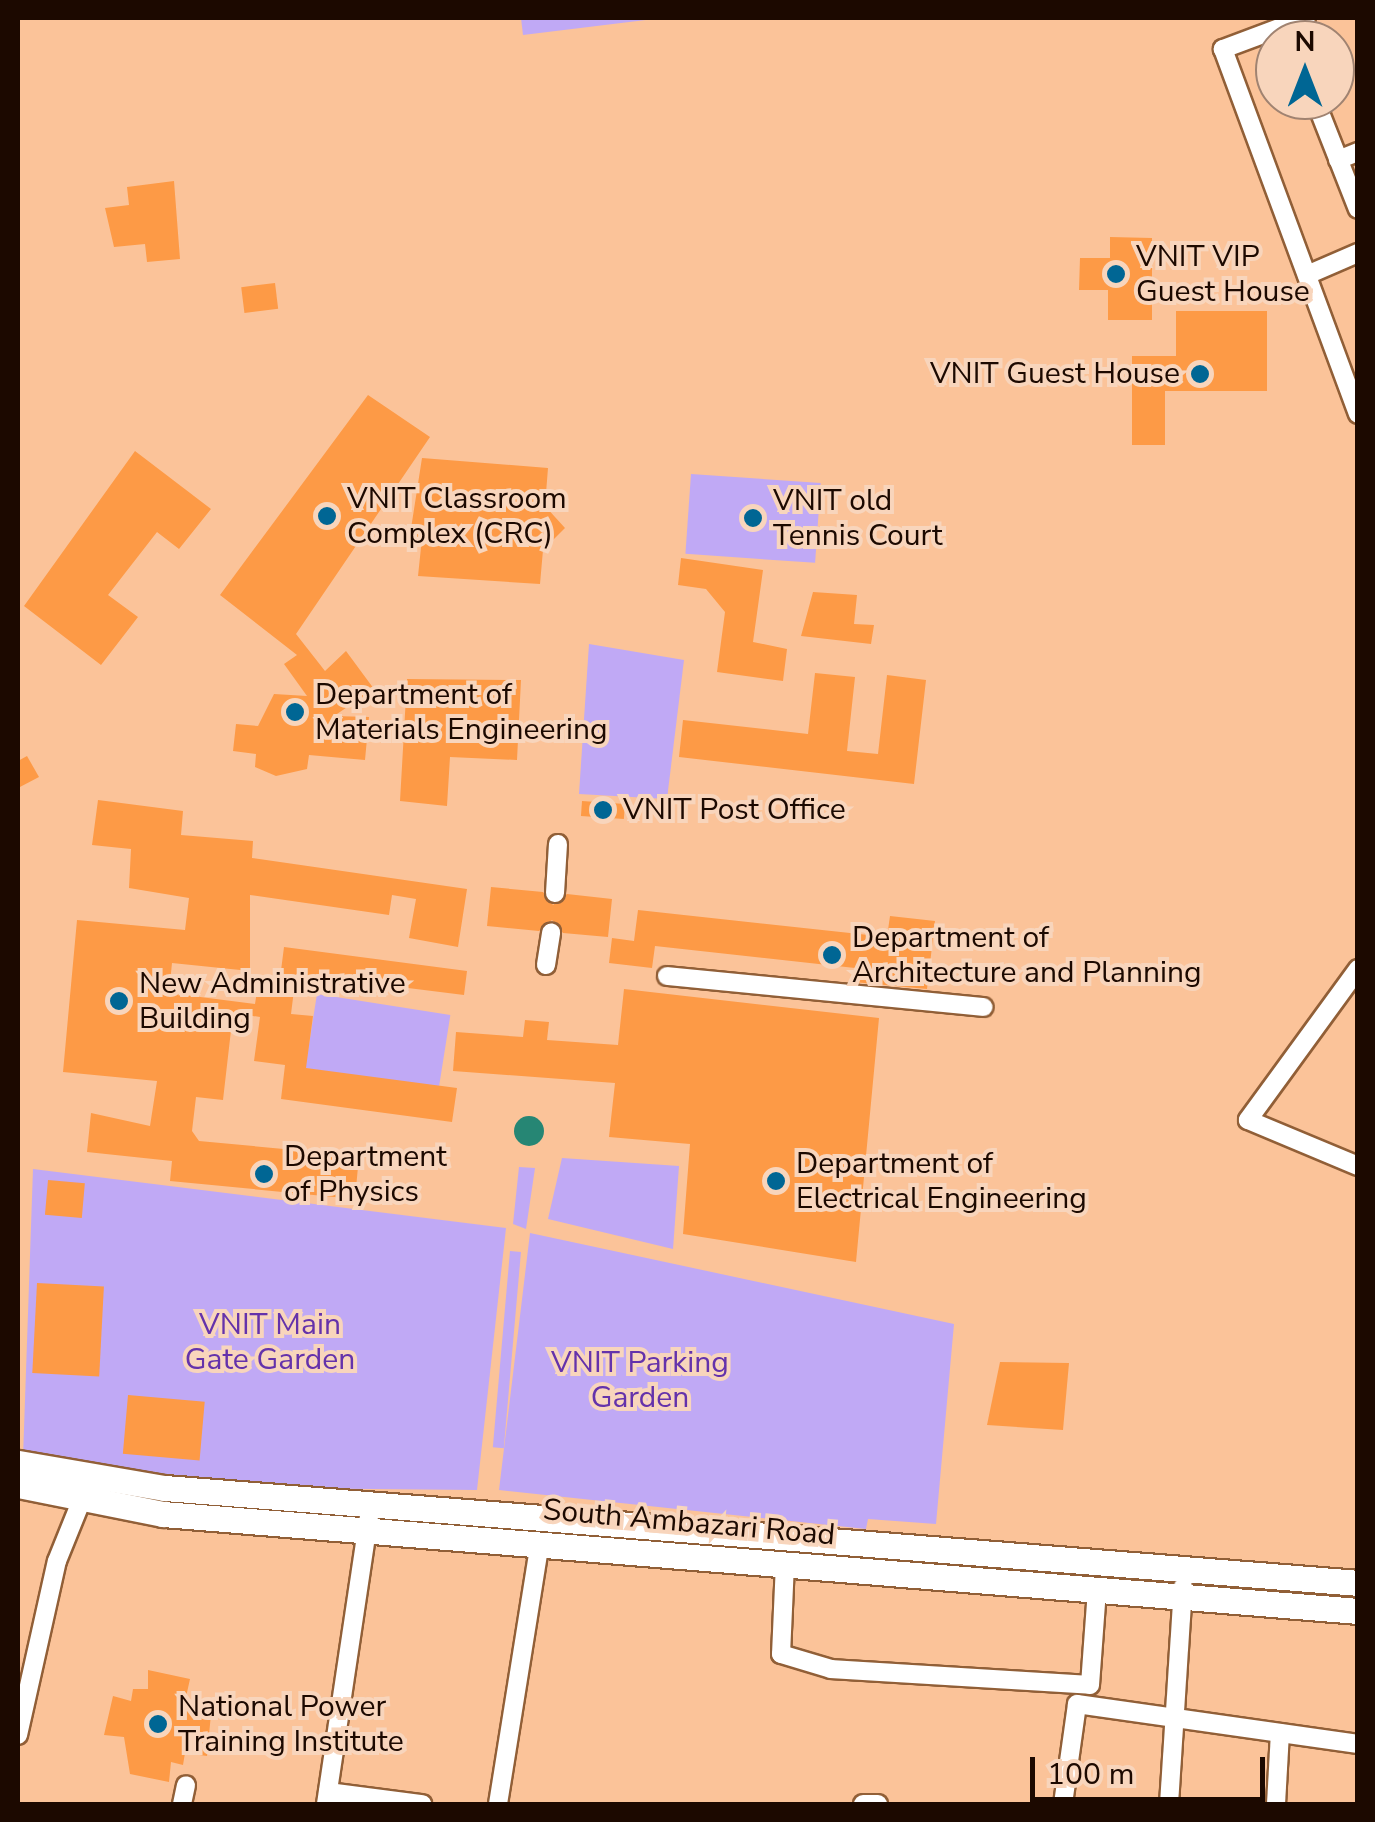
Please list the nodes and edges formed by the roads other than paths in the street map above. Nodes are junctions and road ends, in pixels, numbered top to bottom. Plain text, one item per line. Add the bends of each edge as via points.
1 (1255, 41) edge
2 (1323, 120) edge
3 (1358, 152) edge
4 (1338, 160) junction
5 (1358, 210) edge
6 (1358, 253) edge
7 (1307, 275) junction
8 (1358, 414) edge
9 (558, 844) dead end
10 (555, 893) dead end
11 (551, 932) dead end
12 (546, 965) dead end
13 (1358, 970) edge
14 (667, 976) dead end
15 (983, 1007) dead end
16 (1358, 1166) edge
17 (18, 1464) edge
18 (18, 1485) edge
19 (82, 1499) junction
20 (369, 1516) junction
21 (540, 1543) junction
22 (785, 1563) junction
23 (1183, 1583) junction
24 (1358, 1583) edge
25 (1097, 1590) junction
26 (1358, 1610) edge
27 (1171, 1718) junction
28 (1280, 1733) junction
29 (18, 1736) edge
30 (1358, 1744) edge
31 (186, 1785) dead end
32 (327, 1798) edge
33 (182, 1804) edge
34 (422, 1804) edge
35 (498, 1804) edge
36 (864, 1804) edge
37 (878, 1804) edge
38 (1062, 1804) edge
39 (1169, 1804) edge
40 (1276, 1804) edge

1 - 7 street via 1223,49
2 - 4 street
3 - 4 street
4 - 5 street
6 - 7 street
7 - 8 street
9 - 10 street
11 - 12 street
13 - 16 street via 1248,1120
14 - 15 street
17 - 20 main road
18 - 19 main road, South Ambazari Road
19 - 20 main road, South Ambazari Road
19 - 29 street via 57,1561
20 - 21 main road, South Ambazari Road
20 - 23 main road
20 - 32 street
21 - 22 main road, South Ambazari Road
21 - 35 street
22 - 25 main road, South Ambazari Road
22 - 25 street via 781,1654 831,1669 1090,1685
23 - 24 main road
23 - 25 main road, South Ambazari Road
23 - 26 main road, South Ambazari Road
23 - 27 street
27 - 28 street
27 - 38 street via 1076,1704
27 - 39 street
28 - 30 street
28 - 40 street
31 - 33 street
32 - 34 street
36 - 37 street

